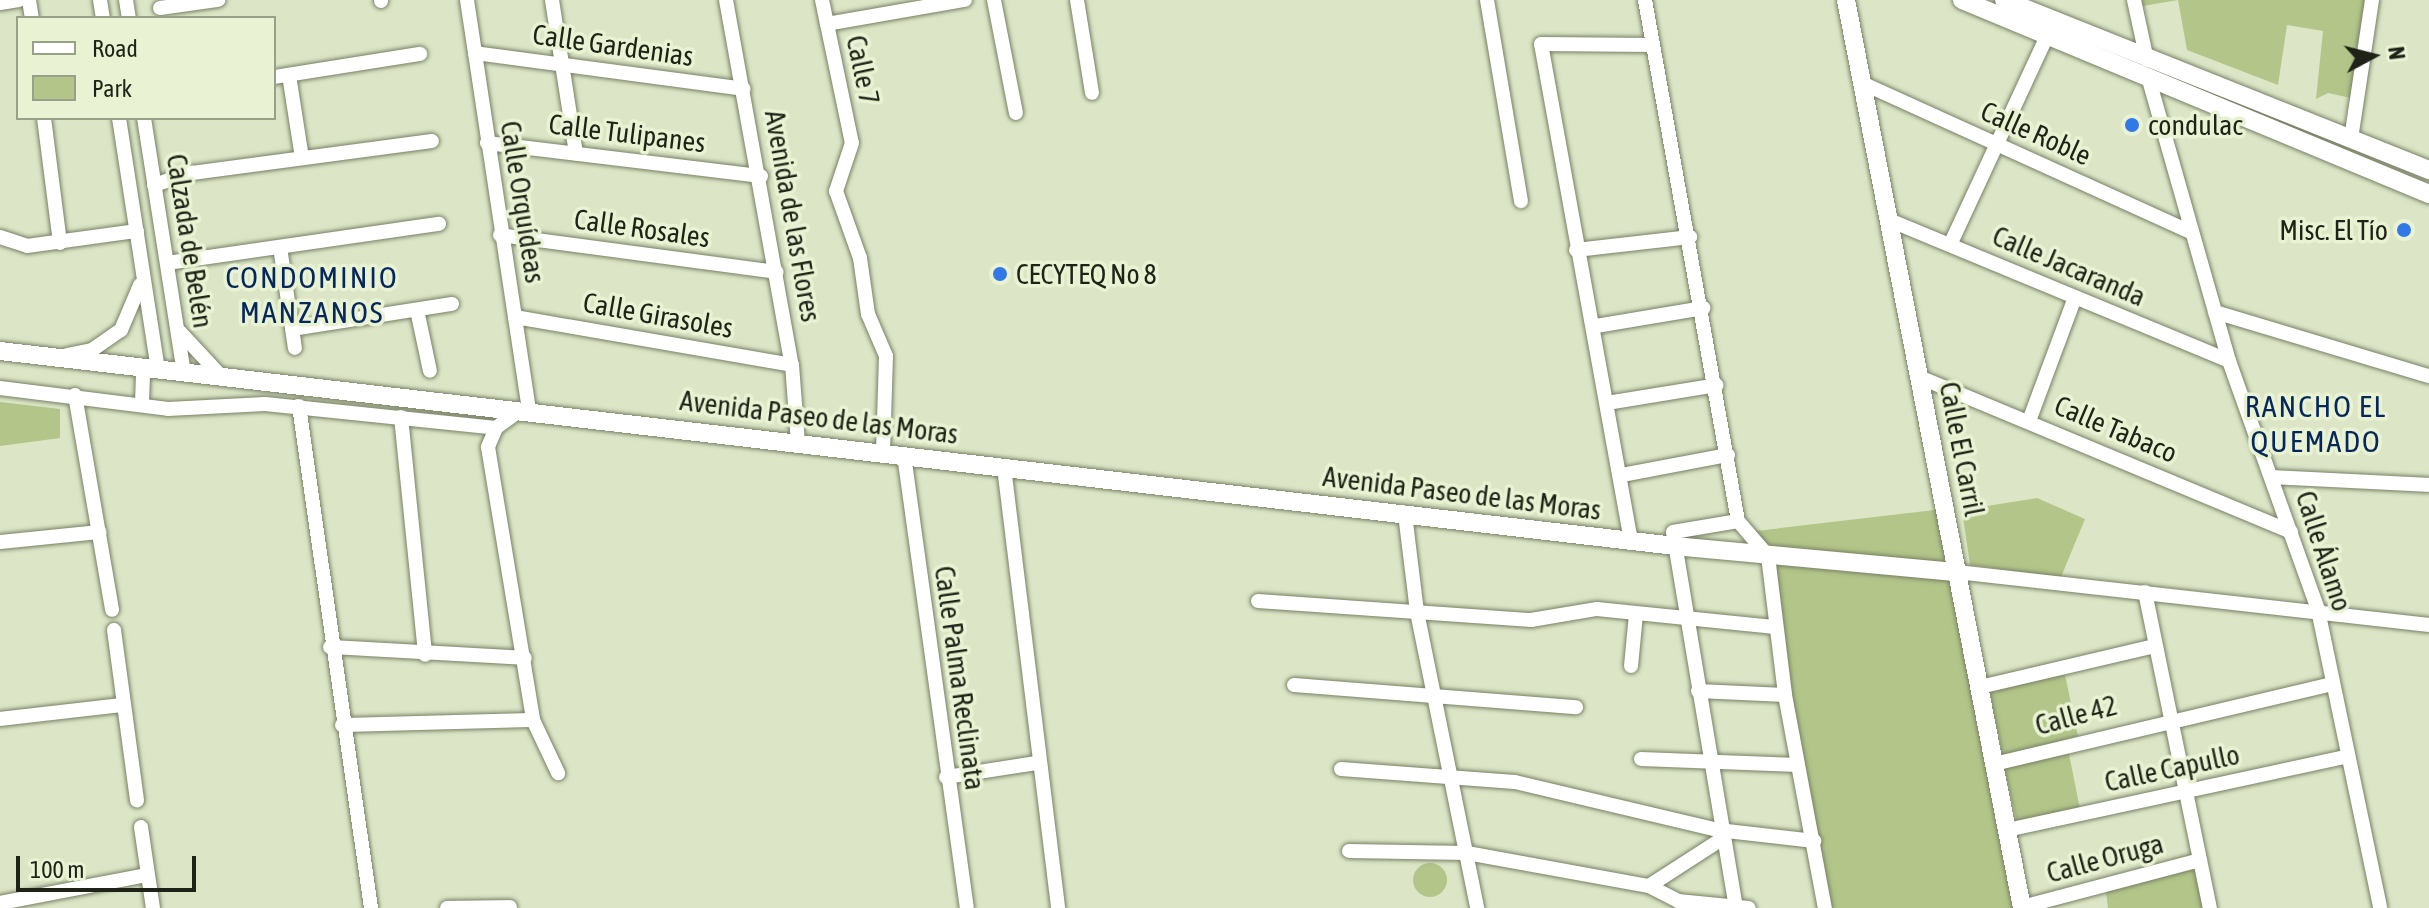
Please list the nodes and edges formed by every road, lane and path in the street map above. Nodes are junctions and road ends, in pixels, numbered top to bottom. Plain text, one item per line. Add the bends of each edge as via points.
1 (19, 0) edge
2 (218, 0) edge
3 (467, 0) edge
4 (552, 0) edge
5 (726, 0) edge
6 (822, 0) edge
7 (965, 0) edge
8 (994, 0) edge
9 (1077, 0) edge
10 (1487, 0) edge
11 (1645, 0) edge
12 (1846, 0) edge
13 (1962, 0) edge
14 (2004, 0) edge
15 (2134, 0) edge
16 (2372, 0) edge
17 (0, 3) edge
18 (170, 5) edge
19 (827, 24) junction
20 (2047, 36) junction
21 (1653, 45) junction
22 (475, 53) junction
23 (420, 54) dead end
24 (2147, 60) junction
25 (562, 64) junction
26 (281, 76) edge
27 (2149, 80) junction
28 (1862, 83) junction
29 (744, 89) junction
30 (1092, 93) dead end
31 (1016, 113) dead end
32 (44, 120) edge
33 (119, 120) edge
34 (144, 120) edge
35 (2351, 139) junction
36 (432, 141) dead end
37 (487, 143) junction
38 (1996, 143) junction
39 (576, 153) junction
40 (302, 158) junction
41 (126, 160) junction
42 (152, 170) junction
43 (2429, 170) edge
44 (761, 176) junction
45 (2429, 194) edge
46 (1521, 201) dead end
47 (1889, 220) junction
48 (439, 224) dead end
49 (137, 231) junction
50 (2188, 231) junction
51 (500, 235) junction
52 (0, 237) edge
53 (1690, 237) junction
54 (60, 243) junction
55 (1950, 245) junction
56 (280, 247) junction
57 (1576, 250) junction
58 (167, 263) junction
59 (142, 265) junction
60 (777, 272) junction
61 (2075, 297) junction
62 (452, 304) dead end
63 (1703, 308) junction
64 (417, 310) junction
65 (2215, 312) junction
66 (515, 317) junction
67 (176, 326) junction
68 (1596, 326) junction
69 (292, 329) junction
70 (295, 348) dead end
71 (0, 351) edge
72 (47, 357) junction
73 (2229, 361) junction
74 (792, 365) junction
75 (151, 369) junction
76 (430, 371) dead end
77 (184, 372) junction
78 (2429, 376) edge
79 (224, 377) junction
80 (1919, 377) junction
81 (1717, 385) junction
82 (0, 388) edge
83 (75, 395) junction
84 (142, 403) junction
85 (1607, 403) junction
86 (299, 406) junction
87 (524, 411) junction
88 (401, 417) junction
89 (2029, 421) junction
90 (496, 428) junction
91 (798, 443) junction
92 (883, 453) junction
93 (904, 455) junction
94 (1728, 455) junction
95 (1004, 467) junction
96 (1622, 475) junction
97 (2273, 477) junction
98 (2429, 485) edge
99 (1405, 514) junction
100 (1738, 521) junction
101 (99, 532) junction
102 (2291, 532) junction
103 (1631, 541) junction
104 (0, 542) edge
105 (1675, 546) junction
106 (1768, 556) junction
107 (1957, 572) junction
108 (2145, 592) junction
109 (1258, 601) dead end
110 (112, 610) dead end
111 (2318, 610) junction
112 (1417, 612) junction
113 (1636, 614) junction
114 (1688, 622) junction
115 (2429, 625) edge
116 (1774, 627) junction
117 (114, 630) dead end
118 (2155, 646) junction
119 (330, 647) junction
120 (425, 655) junction
121 (525, 658) junction
122 (1631, 666) dead end
123 (2332, 684) junction
124 (1294, 685) dead end
125 (1980, 687) junction
126 (1698, 691) junction
127 (1435, 694) junction
128 (1785, 695) junction
129 (121, 705) junction
130 (1576, 707) dead end
131 (2171, 717) junction
132 (0, 719) edge
133 (533, 720) junction
134 (342, 725) junction
135 (2348, 756) junction
136 (1641, 759) dead end
137 (1036, 763) junction
138 (1709, 763) junction
139 (1994, 764) junction
140 (1798, 765) junction
141 (1341, 769) dead end
142 (558, 773) dead end
143 (946, 777) junction
144 (1451, 777) junction
145 (2186, 792) junction
146 (137, 800) dead end
147 (141, 827) dead end
148 (2007, 830) junction
149 (1719, 835) junction
150 (1814, 841) junction
151 (1349, 851) dead end
152 (1467, 853) junction
153 (2200, 860) junction
154 (147, 875) junction
155 (1649, 886) junction
156 (0, 903) edge
157 (510, 907) edge
158 (2022, 907) edge
159 (153, 908) edge
160 (371, 908) edge
161 (447, 908) edge
162 (967, 908) edge
163 (1058, 908) edge
164 (1477, 908) edge
165 (1736, 908) edge
166 (1749, 908) edge
167 (1825, 908) edge
168 (2210, 908) edge
169 (2380, 908) edge

1 - 17 street
2 - 18 street
3 - 22 street, Calle Orquídeas
4 - 25 street
5 - 29 street, Avenida de las Flores
6 - 19 street, Calle 7
7 - 19 street
8 - 31 street
9 - 30 street
10 - 46 street
11 - 21 street
12 - 28 main road, Calle El Carril
13 - 20 main road
14 - 24 main road
15 - 24 street
16 - 35 street
19 - 92 street, Calle 7 via 852,150 836,191 860,258 868,314 886,356
20 - 27 main road
20 - 38 street
21 - 53 street
21 - 57 street via 1541,44
22 - 25 street, Calle Gardenias
22 - 37 street, Calle Orquídeas
23 - 26 street
24 - 35 main road
25 - 29 street, Calle Gardenias
25 - 39 street
26 - 40 street
27 - 45 main road
27 - 50 street, Calle Álamo
28 - 38 street, Calle Roble
28 - 47 main road, Calle El Carril
29 - 44 street, Avenida de las Flores
32 - 54 street
33 - 41 street, Calzada de Belén
34 - 42 street, Calzada de Belén
35 - 43 main road
36 - 40 street
37 - 39 street, Calle Tulipanes
37 - 51 street, Calle Orquídeas
38 - 50 street, Calle Roble
38 - 55 street
39 - 44 street, Calle Tulipanes
40 - 42 street via 192,173
41 - 42 street
41 - 49 street, Calzada de Belén
42 - 58 street, Calzada de Belén
44 - 60 street, Avenida de las Flores
47 - 55 street, Calle Jacaranda
47 - 80 main road, Calle El Carril
48 - 56 street
49 - 54 street
49 - 59 street, Calzada de Belén
50 - 65 street, Calle Álamo
51 - 60 street, Calle Rosales
51 - 66 street, Calle Orquídeas
52 - 54 street via 12,245
53 - 57 street
53 - 63 street
55 - 61 street, Calle Jacaranda
56 - 58 street
56 - 69 street
57 - 68 street
58 - 67 street, Calzada de Belén
59 - 72 street via 138,300 121,330 92,350
59 - 75 street, Calzada de Belén
60 - 74 street, Avenida de las Flores
61 - 73 street, Calle Jacaranda
61 - 89 street
62 - 64 street
63 - 68 street
63 - 81 street
64 - 69 street
64 - 76 street
65 - 73 street, Calle Álamo
65 - 78 street
66 - 74 street, Calle Girasoles
66 - 87 street, Calle Orquídeas
67 - 77 street, Calzada de Belén
67 - 79 street via 200,359
68 - 85 street
69 - 70 street
71 - 72 main road, Avenida Paseo de las Moras
72 - 75 main road, Avenida Paseo de las Moras
73 - 97 street, Calle Álamo
74 - 91 street, Avenida de las Flores
75 - 77 main road, Avenida Paseo de las Moras
75 - 84 street, Calzada de Belén
77 - 79 main road, Avenida Paseo de las Moras
79 - 87 main road, Avenida Paseo de las Moras
80 - 89 street, Calle Tabaco
80 - 107 main road, Calle El Carril
81 - 85 street
81 - 94 street
82 - 83 street
83 - 84 street
83 - 101 street
84 - 86 street via 168,409
85 - 96 street
86 - 88 street
86 - 119 street
87 - 90 street
87 - 91 main road, Avenida Paseo de las Moras
88 - 90 street
88 - 120 street
89 - 102 street, Calle Tabaco
90 - 121 street via 488,447
91 - 92 main road, Avenida Paseo de las Moras
92 - 93 main road, Avenida Paseo de las Moras
93 - 95 main road, Avenida Paseo de las Moras
93 - 143 street, Calle Palma Reclinata
94 - 96 street
94 - 100 street
95 - 99 main road, Avenida Paseo de las Moras
95 - 137 street
96 - 103 street
97 - 98 street
97 - 102 street, Calle Álamo
99 - 103 main road, Avenida Paseo de las Moras
99 - 112 street
100 - 105 street via 1673,532
100 - 106 street
101 - 104 street
101 - 110 street
102 - 111 street, Calle Álamo
103 - 105 main road, Avenida Paseo de las Moras
105 - 106 main road, Avenida Paseo de las Moras
105 - 114 street
106 - 107 main road, Avenida Paseo de las Moras
106 - 116 street
107 - 108 street
107 - 125 main road, Calle El Carril
108 - 111 street
108 - 118 street
109 - 112 street
111 - 115 street
111 - 123 street, Calle Álamo
112 - 113 street via 1531,620 1597,609
112 - 127 street
113 - 114 street
113 - 122 street
114 - 116 street
114 - 126 street
116 - 128 street
117 - 129 street
118 - 125 street, Calle 42
118 - 131 street
119 - 120 street
119 - 134 street
120 - 121 street
121 - 133 street
123 - 131 street, Calle 42
123 - 135 street, Calle Álamo
124 - 127 street
125 - 139 main road, Calle El Carril
126 - 128 street
126 - 138 street
127 - 130 street
127 - 144 street
128 - 140 street
129 - 132 street
129 - 146 street
131 - 139 street, Calle 42
131 - 145 street
133 - 134 street
133 - 142 street
134 - 160 street
135 - 145 street, Calle Capullo
135 - 169 street, Calle Álamo
136 - 138 street
137 - 143 street
137 - 163 street
138 - 140 street
138 - 149 street
139 - 148 main road, Calle El Carril
140 - 150 street
141 - 144 street
143 - 162 street, Calle Palma Reclinata
144 - 149 street via 1594,796
144 - 152 street
145 - 148 street, Calle Capullo
145 - 153 street
147 - 154 street
148 - 158 main road, Calle El Carril
149 - 150 street
149 - 155 street
149 - 165 street
150 - 167 street
151 - 152 street
152 - 155 street
152 - 164 street
153 - 158 street, Calle Oruga
153 - 168 street
154 - 156 street
154 - 159 street
155 - 165 street via 1678,901
157 - 161 street
165 - 166 street

